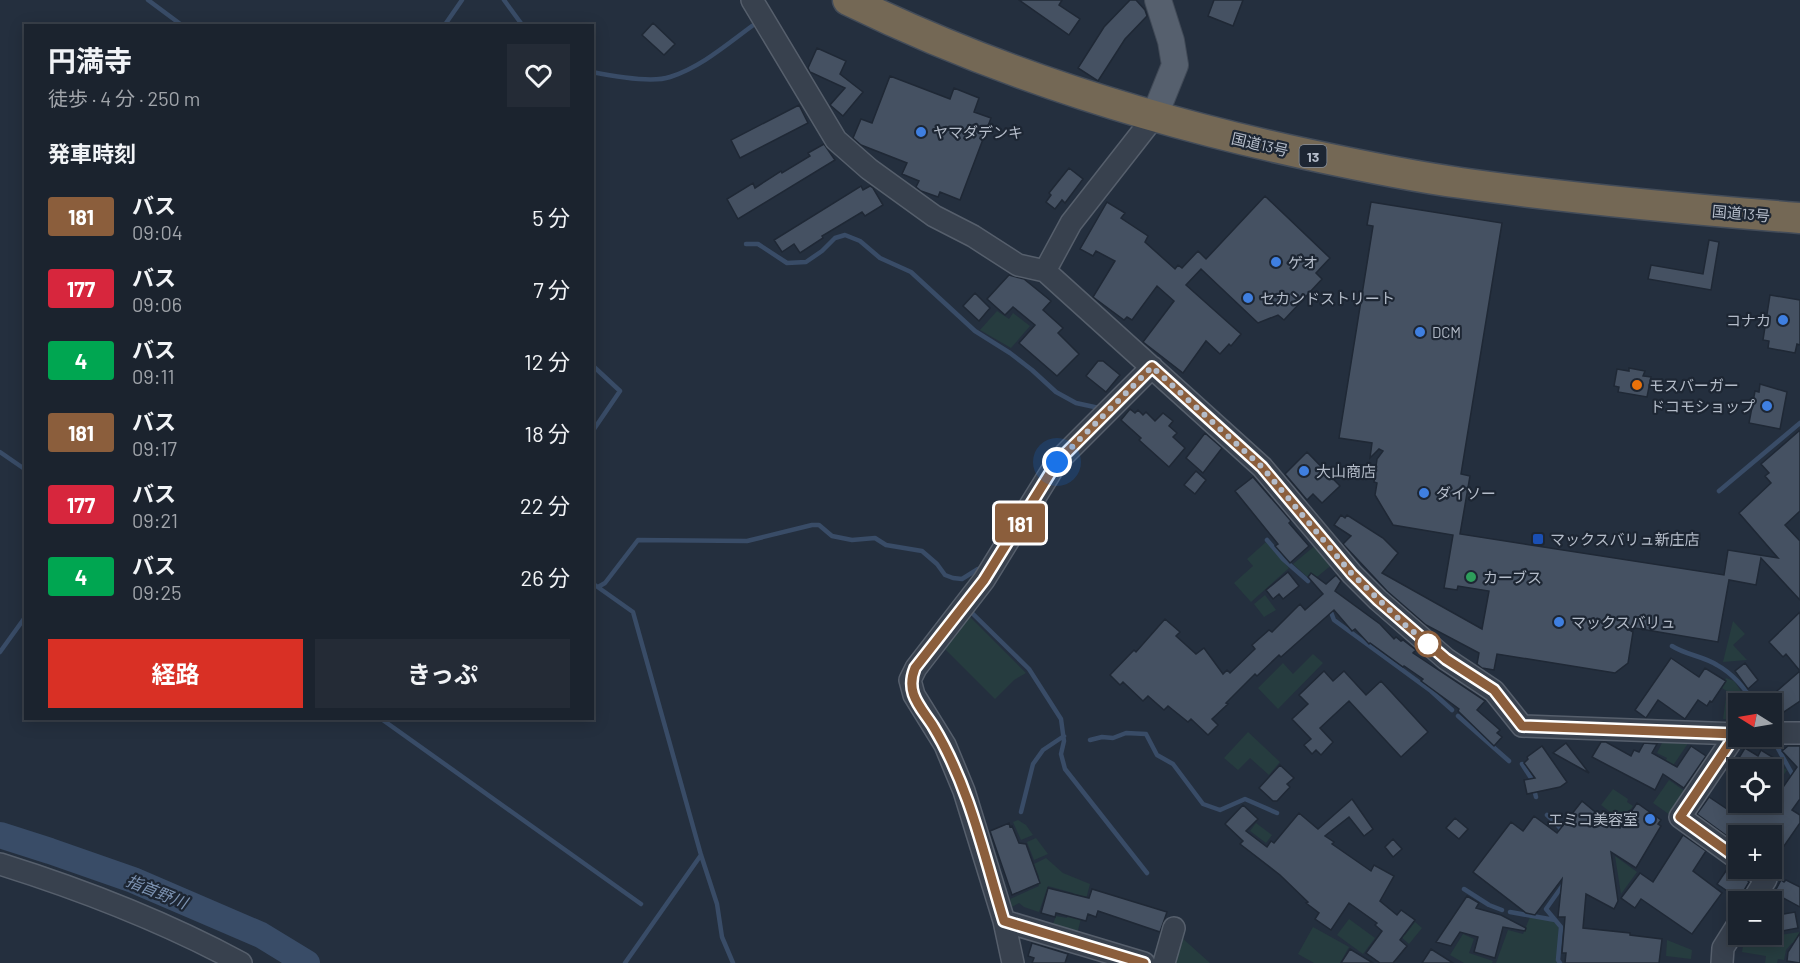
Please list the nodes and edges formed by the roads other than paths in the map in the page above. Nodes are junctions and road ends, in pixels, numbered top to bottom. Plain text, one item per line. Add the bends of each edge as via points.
1 (752, 0) edge
2 (848, 0) edge
3 (1158, 0) edge
4 (1154, 117) junction
5 (1800, 218) edge
6 (1045, 271) junction
7 (1152, 367) junction
8 (1782, 733) edge
9 (1800, 733) edge
10 (1728, 734) edge
11 (1728, 747) edge
12 (1728, 852) edge
13 (0, 864) edge
14 (1004, 921) junction
15 (1174, 928) dead end
16 (1728, 940) edge
17 (241, 963) edge
18 (1013, 963) edge
19 (1144, 963) edge
20 (1164, 963) edge
21 (1722, 963) edge

1 - 6 street via 836,140 934,216 1018,264
2 - 4 highway, 国道13号 / 13 via 1032,77
3 - 4 main road via 1172,41 1175,65
4 - 5 highway, 国道13号 / 13 via 1258,144 1458,183 1584,199
4 - 6 street via 1071,223
6 - 7 street
7 - 10 street via 1262,467 1378,600 1446,659 1494,690 1522,726
7 - 14 street via 1057,462 984,580 915,668 910,680 964,791
8 - 9 street
11 - 12 street via 1680,817
13 - 17 street via 82,891
14 - 18 street
14 - 19 street
15 - 20 street
16 - 21 street

